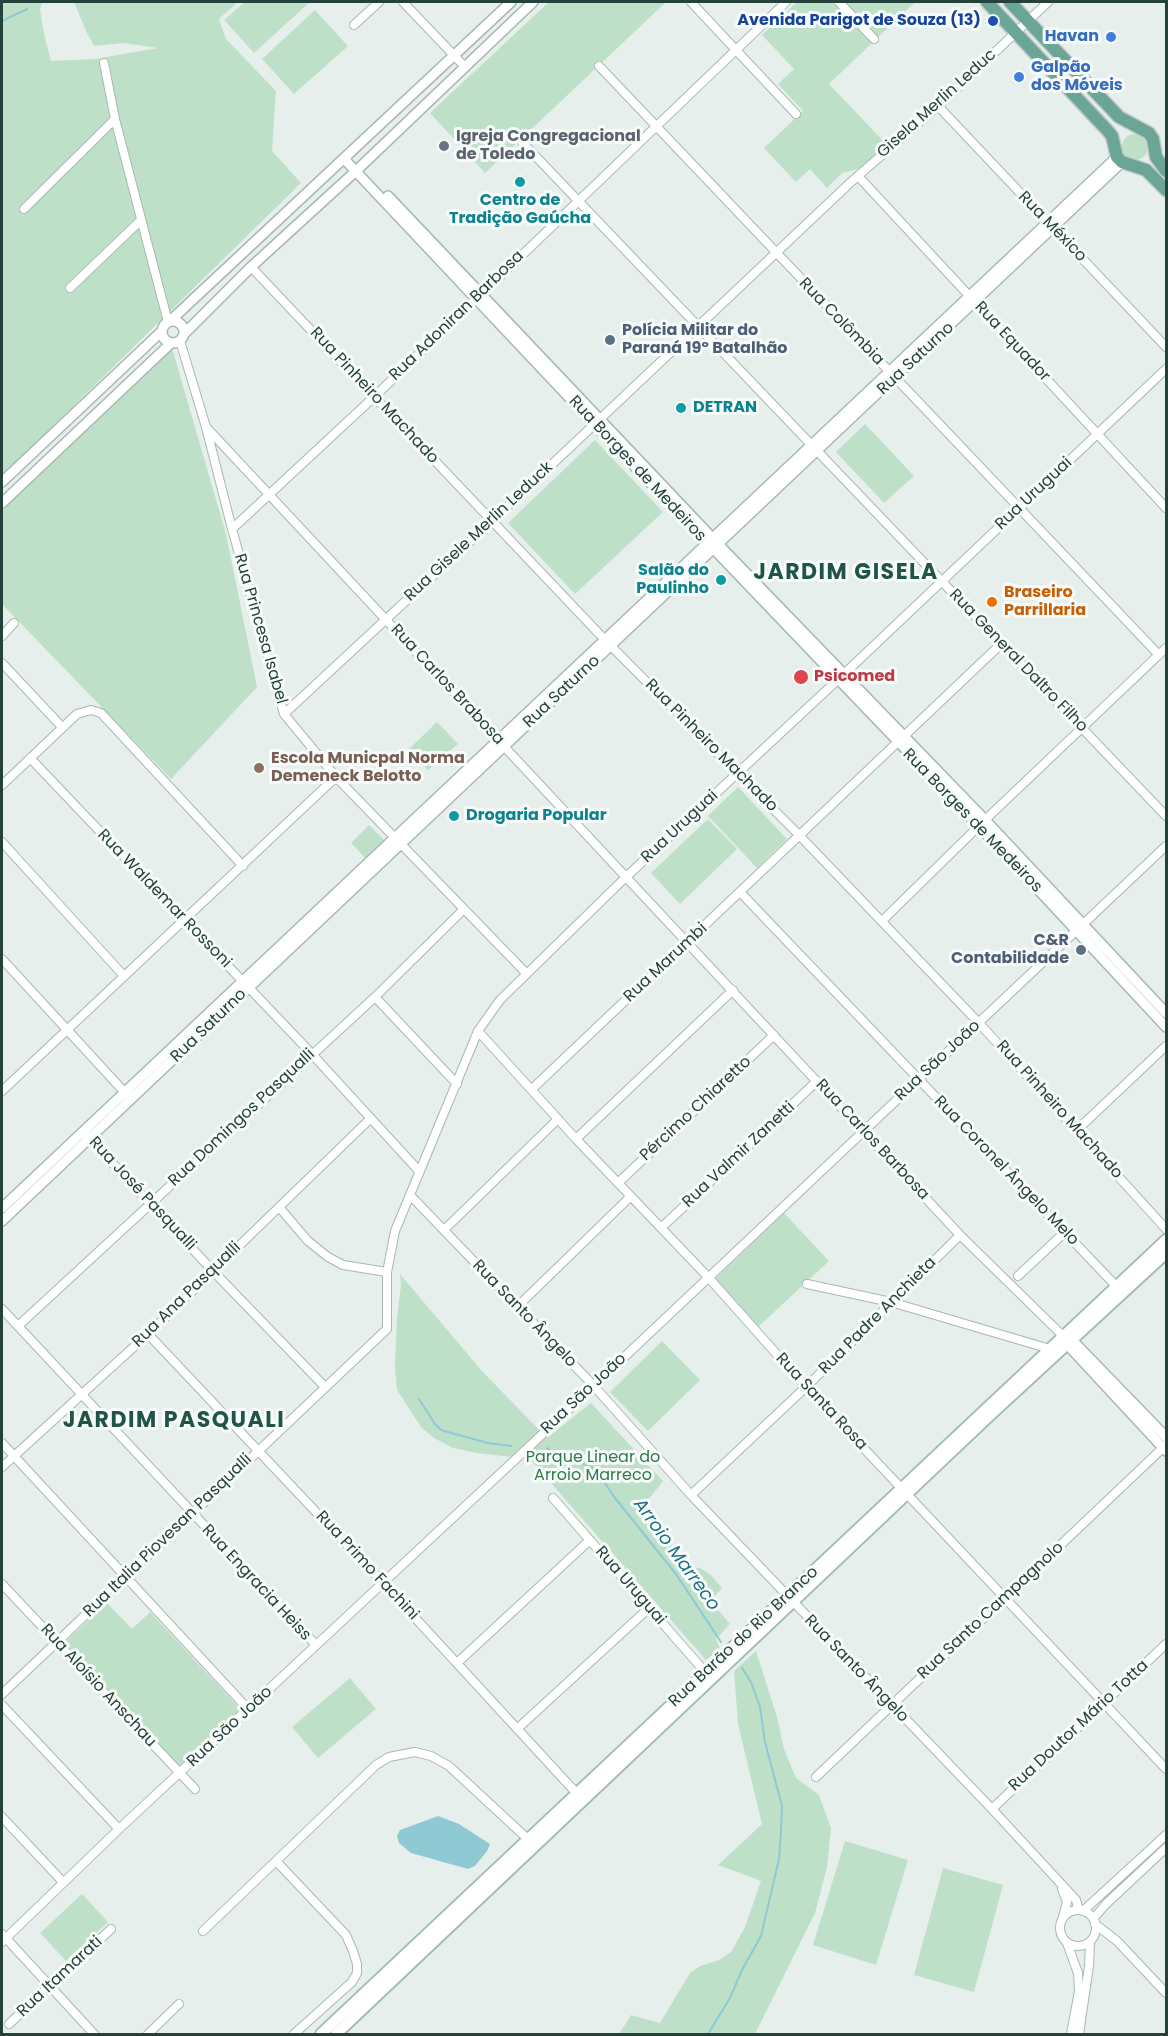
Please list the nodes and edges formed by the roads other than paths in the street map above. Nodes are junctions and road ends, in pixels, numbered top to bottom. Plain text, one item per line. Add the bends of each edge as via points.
1 (379, 2) edge
2 (403, 2) edge
3 (511, 2) edge
4 (533, 2) edge
5 (691, 2) edge
6 (786, 2) edge
7 (839, 2) edge
8 (987, 2) edge
9 (1010, 2) edge
10 (1048, 2) edge
11 (1028, 20) junction
12 (354, 25) dead end
13 (1015, 32) junction
14 (874, 39) dead end
15 (736, 50) junction
16 (454, 55) junction
17 (104, 63) dead end
18 (598, 66) dead end
19 (465, 67) junction
20 (938, 106) junction
21 (796, 114) dead end
22 (115, 119) junction
23 (655, 126) junction
24 (1136, 127) junction
25 (522, 141) dead end
26 (1155, 151) junction
27 (1118, 156) junction
28 (346, 157) junction
29 (1136, 166) junction
30 (358, 169) junction
31 (1167, 171) edge
32 (858, 176) junction
33 (1167, 190) edge
34 (578, 200) junction
35 (24, 209) dead end
36 (141, 220) junction
37 (1051, 225) junction
38 (776, 253) junction
39 (251, 267) junction
40 (70, 288) dead end
41 (478, 295) junction
42 (972, 300) junction
43 (169, 322) junction
44 (698, 326) junction
45 (162, 331) junction
46 (178, 339) junction
47 (1167, 347) edge
48 (1167, 369) edge
49 (893, 376) junction
50 (374, 397) junction
51 (597, 422) junction
52 (206, 427) junction
53 (1098, 434) junction
54 (814, 448) junction
55 (2, 482) edge
56 (268, 495) junction
57 (2, 503) edge
58 (1019, 508) junction
59 (1167, 508) edge
60 (492, 521) junction
61 (232, 530) junction
62 (713, 544) junction
63 (941, 581) junction
64 (385, 619) junction
65 (14, 623) dead end
66 (2, 636) edge
67 (608, 643) junction
68 (1001, 644) junction
69 (1167, 648) edge
70 (1159, 656) junction
71 (2, 663) edge
72 (841, 677) junction
73 (284, 714) junction
74 (62, 727) junction
75 (1082, 728) junction
76 (900, 739) junction
77 (501, 743) junction
78 (30, 758) junction
79 (738, 774) junction
80 (336, 777) junction
81 (3, 781) edge
82 (1167, 816) edge
83 (982, 823) junction
84 (799, 835) junction
85 (398, 840) junction
86 (2, 842) edge
87 (1167, 846) edge
88 (243, 866) junction
89 (626, 877) junction
90 (740, 892) junction
91 (464, 909) junction
92 (184, 921) junction
93 (882, 921) junction
94 (1079, 928) junction
95 (688, 943) junction
96 (2, 959) edge
97 (526, 973) junction
98 (124, 976) junction
99 (246, 984) junction
100 (733, 990) junction
101 (375, 997) junction
102 (1167, 1013) edge
103 (980, 1023) junction
104 (1167, 1027) edge
105 (68, 1029) junction
106 (478, 1031) junction
107 (774, 1035) junction
108 (1167, 1046) edge
109 (311, 1053) junction
110 (919, 1080) junction
111 (817, 1081) junction
112 (457, 1084) junction
113 (3, 1086) edge
114 (532, 1089) junction
115 (124, 1092) junction
116 (131, 1099) junction
117 (370, 1119) junction
118 (558, 1119) junction
119 (1078, 1129) junction
120 (864, 1131) junction
121 (86, 1135) junction
122 (576, 1139) junction
123 (419, 1172) junction
124 (618, 1183) junction
125 (410, 1195) junction
126 (630, 1197) junction
127 (150, 1204) junction
128 (5, 1206) edge
129 (279, 1207) junction
130 (2, 1221) edge
131 (661, 1228) junction
132 (1167, 1229) edge
133 (444, 1230) junction
134 (1065, 1232) junction
135 (960, 1234) junction
136 (1167, 1239) edge
137 (1167, 1253) edge
138 (213, 1271) junction
139 (387, 1272) junction
140 (1018, 1276) dead end
141 (708, 1277) junction
142 (807, 1284) dead end
143 (1120, 1290) junction
144 (891, 1302) junction
145 (517, 1307) junction
146 (2, 1309) edge
147 (18, 1326) junction
148 (387, 1329) joint
149 (148, 1334) junction
150 (1065, 1338) junction
151 (1050, 1349) junction
152 (1028, 1375) junction
153 (593, 1386) junction
154 (325, 1387) junction
155 (806, 1387) junction
156 (82, 1393) junction
157 (1118, 1393) junction
158 (1167, 1437) edge
159 (2, 1443) edge
160 (1166, 1448) edge
161 (259, 1450) junction
162 (14, 1456) junction
163 (2, 1467) edge
164 (904, 1491) junction
165 (691, 1495) junction
166 (553, 1498) dead end
167 (191, 1513) junction
168 (590, 1540) junction
169 (124, 1577) junction
170 (383, 1583) junction
171 (2, 1584) edge
172 (1006, 1598) junction
173 (790, 1600) junction
174 (649, 1608) junction
175 (751, 1636) junction
176 (57, 1642) junction
177 (1167, 1644) edge
178 (315, 1645) junction
179 (457, 1663) junction
180 (706, 1673) junction
181 (2, 1694) edge
182 (1104, 1703) junction
183 (2, 1705) edge
184 (892, 1706) junction
185 (248, 1709) junction
186 (518, 1729) junction
187 (1167, 1769) edge
188 (180, 1773) junction
189 (816, 1777) dead end
190 (195, 1789) dead end
191 (580, 1797) junction
192 (992, 1809) junction
193 (2, 1817) edge
194 (119, 1829) junction
195 (1167, 1835) edge
196 (532, 1843) junction
197 (1167, 1848) edge
198 (276, 1862) junction
199 (1057, 1880) junction
200 (63, 1882) junction
201 (1081, 1911) junction
202 (1063, 1918) junction
203 (1094, 1922) junction
204 (111, 1929) dead end
205 (203, 1931) dead end
206 (3, 1938) edge
207 (1091, 1940) junction
208 (1066, 1941) junction
209 (1117, 1941) junction
210 (49, 1987) junction
211 (378, 1987) junction
212 (1082, 1991) junction
213 (1167, 1993) edge
214 (179, 2004) dead end
215 (9, 2024) dead end
216 (94, 2034) edge
217 (148, 2034) edge
218 (294, 2034) edge
219 (321, 2034) edge
220 (336, 2034) edge
221 (1071, 2034) edge
222 (1079, 2034) edge

1 - 12 street
2 - 16 street
3 - 16 street
4 - 19 street
5 - 15 street
6 - 15 street, Rua Adoniran Barbosa
7 - 14 street
8 - 13 main road
9 - 11 main road
10 - 11 street, Gisela Merlin Leduc
11 - 13 street, Gisela Merlin Leduc
11 - 24 main road via 1119,117
13 - 20 street, Gisela Merlin Leduc
13 - 27 main road via 1112,136
15 - 21 street
15 - 23 street, Rua Adoniran Barbosa
16 - 19 street
16 - 28 street
17 - 22 street
18 - 23 street, Rua Colômbia
19 - 30 street
20 - 32 street, Gisela Merlin Leduc
20 - 37 street, Rua México
22 - 35 street
22 - 36 street
23 - 34 street, Rua Adoniran Barbosa
23 - 38 street, Rua Colômbia
24 - 26 main road via 1149,133
24 - 27 main road via 1119,134
25 - 34 street, Rua General Daltro Filho
26 - 29 main road via 1146,162
26 - 31 main road
27 - 29 main road
27 - 37 street, Rua Saturno
28 - 30 street, Rua Borges de Medeiros
28 - 43 street
29 - 33 main road
30 - 39 street
30 - 41 street, Rua Borges de Medeiros
32 - 38 street, Gisela Merlin Leduc
32 - 42 street, Rua Equador
34 - 41 street, Rua Adoniran Barbosa
34 - 44 street, Rua General Daltro Filho
36 - 40 street
36 - 43 street
37 - 42 street, Rua Saturno
37 - 47 street, Rua México
38 - 44 street, Gisela Merlin Leduc
38 - 49 street, Rua Colômbia
39 - 46 street
39 - 50 street, Rua Pinheiro Machado
41 - 50 street, Rua Adoniran Barbosa
41 - 51 street, Rua Borges de Medeiros
42 - 49 street, Rua Saturno
42 - 53 street, Rua Equador
43 - 45 street
43 - 46 street via 179,323 183,328
44 - 51 street, Rua Gisele Merlin Leduck
44 - 54 street, Rua General Daltro Filho
45 - 46 street via 163,337
45 - 55 street
46 - 52 street, Rua Princesa Isabel
46 - 57 street
48 - 53 street, Rua Uruguai
49 - 54 street, Rua Saturno
49 - 58 street, Rua Colômbia
50 - 56 street, Rua Adoniran Barbosa
50 - 60 street, Rua Pinheiro Machado
51 - 60 street, Rua Gisele Merlin Leduck
51 - 62 street, Rua Borges de Medeiros
52 - 56 street, Rua Carlos Brabosa
52 - 61 street, Rua Princesa Isabel
53 - 58 street, Rua Uruguai
53 - 59 street, Rua Equador
54 - 62 street, Rua Saturno
54 - 63 street, Rua General Daltro Filho
56 - 61 street, Rua Adoniran Barbosa
56 - 64 street, Rua Carlos Brabosa
58 - 63 street, Rua Uruguai
58 - 70 street, Rua Colômbia
60 - 64 street, Rua Gisele Merlin Leduck
60 - 67 street, Rua Pinheiro Machado
61 - 73 street, Rua Princesa Isabel
62 - 67 street, Rua Saturno
62 - 72 street, Rua Borges de Medeiros
63 - 68 street, Rua General Daltro Filho
63 - 72 street, Rua Uruguai
64 - 73 street, Rua Gisele Merlin Leduck
64 - 77 street, Rua Carlos Brabosa
65 - 66 street
67 - 77 street, Rua Saturno
67 - 79 street, Rua Pinheiro Machado
68 - 75 street, Rua General Daltro Filho
68 - 76 street, Rua Marumbi
69 - 70 street
70 - 75 street
71 - 74 street
72 - 76 street, Rua Borges de Medeiros
72 - 79 street, Rua Uruguai
73 - 80 street, Rua Princesa Isabel
74 - 78 street
74 - 88 street via 77,714 91,710 100,713
75 - 82 street, Rua General Daltro Filho
75 - 83 street
76 - 83 street, Rua Borges de Medeiros
76 - 84 street, Rua Marumbi
77 - 85 street, Rua Saturno
77 - 89 street, Rua Carlos Brabosa
78 - 81 street
78 - 92 street, Rua Waldemar Rossoni
79 - 84 street, Rua Pinheiro Machado
79 - 89 street, Rua Uruguai
80 - 85 street, Rua Princesa Isabel
80 - 88 street
83 - 93 street
83 - 94 street, Rua Borges de Medeiros
84 - 90 street, Rua Marumbi
84 - 93 street, Rua Pinheiro Machado
85 - 91 street, Rua Princesa Isabel
85 - 99 street, Rua Saturno
86 - 98 street
87 - 94 street, Rua São João
88 - 92 street
89 - 95 street, Rua Carlos Brabosa
89 - 97 street, Rua Uruguai
90 - 95 street, Rua Marumbi
90 - 110 street, Rua Coronel Ângelo Melo
91 - 97 street, Rua Princesa Isabel
91 - 101 street, Rua Domingos Pasqualli
92 - 98 street
92 - 99 street, Rua Waldemar Rossoni
93 - 103 street, Rua Pinheiro Machado
94 - 102 street
94 - 103 street, Rua São João
94 - 104 street, Rua Borges de Medeiros
95 - 100 street, Rua Carlos Barbosa
95 - 114 street, Rua Marumbi
96 - 105 street
97 - 106 street, Rua Uruguai
98 - 105 street
99 - 109 street, Rua Waldemar Rossoni
99 - 115 street, Rua Saturno
99 - 116 street, Rua Saturno
100 - 107 street, Rua Carlos Barbosa
100 - 122 street
101 - 109 street, Rua Domingos Pasqualli
101 - 112 street
103 - 110 street, Rua São João
103 - 119 street, Rua Pinheiro Machado
105 - 113 street
105 - 115 street
106 - 112 street, Rua Uruguai
106 - 114 street, Rua Santa Rosa
107 - 111 street, Rua Carlos Barbosa
107 - 124 street, Pércimo Chiaretto
108 - 119 street
109 - 117 street, Rua Waldemar Rossoni
109 - 127 street, Rua Domingos Pasqualli
110 - 120 street, Rua São João
110 - 134 street, Rua Coronel Ângelo Melo
111 - 120 street, Rua Carlos Barbosa
111 - 131 street, Rua Valmir Zanetti
112 - 123 street, Rua Uruguai
114 - 118 street, Rua Santa Rosa
115 - 116 street
115 - 121 street, Rua Saturno
116 - 121 street, Rua Saturno
117 - 123 street, Rua Waldemar Rossoni
117 - 129 street, Rua Ana Pasqualli
118 - 122 street, Rua Santa Rosa
118 - 133 street
119 - 132 street, Rua Pinheiro Machado
120 - 135 street, Rua Carlos Barbosa
120 - 141 street, Rua São João
121 - 127 street, Rua José Pasqualli
121 - 128 street, Rua Saturno
122 - 124 street, Rua Santa Rosa
123 - 125 street, Rua Uruguai
124 - 126 street, Rua Santa Rosa
125 - 133 street, Rua Santo Ângelo
125 - 139 street, Rua Uruguai via 395,1231
126 - 131 street, Rua Santa Rosa
126 - 145 street
127 - 138 street, Rua José Pasqualli
127 - 147 street, Rua Domingos Pasqualli
128 - 130 street, Rua Saturno
129 - 138 street, Rua Ana Pasqualli
129 - 139 street via 308,1241 328,1257 358,1269
131 - 141 street, Rua Santa Rosa
133 - 145 street, Rua Santo Ângelo
134 - 140 street
134 - 143 street, Rua Coronel Ângelo Melo
135 - 144 street, Rua Padre Anchieta
135 - 150 street, Rua Carlos Barbosa
136 - 143 main road, Rua Barão do Rio Branco
137 - 143 main road, Rua Barão do Rio Branco
138 - 149 street, Rua Ana Pasqualli
138 - 154 street, Rua José Pasqualli
139 - 148 street, Rua Uruguai
141 - 153 street, Rua São João
141 - 155 street, Rua Santa Rosa
142 - 144 street
143 - 150 main road, Rua Barão do Rio Branco
144 - 151 street
144 - 155 street, Rua Padre Anchieta
145 - 153 street, Rua Santo Ângelo
146 - 147 street, Rua Engracia Heiss
147 - 156 street, Rua Engracia Heiss
148 - 154 street, Rua Italia Piovesan Pasqualli
149 - 156 street, Rua Ana Pasqualli
149 - 161 street, Rua Primo Fachini
150 - 151 main road, Rua Barão do Rio Branco
150 - 152 main road, Rua Barão do Rio Branco
150 - 157 street, Rua Carlos Barbosa
151 - 152 main road, Rua Barão do Rio Branco
152 - 164 main road, Rua Barão do Rio Branco
153 - 165 street, Rua Santo Ângelo
153 - 170 street, Rua São João
154 - 161 street, Rua Italia Piovesan Pasqualli
155 - 164 street, Rua Santa Rosa
155 - 165 street, Rua Padre Anchieta
156 - 162 street, Rua Ana Pasqualli
156 - 167 street, Rua Engracia Heiss
157 - 158 street, Rua Carlos Barbosa
157 - 160 street, Rua Carlos Barbosa
159 - 162 street
160 - 172 street, Rua Santo Campagnolo
161 - 167 street, Rua Italia Piovesan Pasqualli
161 - 170 street, Rua Primo Fachini
162 - 163 street, Rua Ana Pasqualli
162 - 169 street
164 - 172 street, Rua Santa Rosa
164 - 173 main road, Rua Barão do Rio Branco
165 - 173 street, Rua Santo Ângelo
166 - 168 street, Rua Uruguai
167 - 169 street, Rua Italia Piovesan Pasqualli
167 - 178 street, Rua Engracia Heiss
168 - 174 street, Rua Uruguai
168 - 179 street
169 - 176 street, Rua Italia Piovesan Pasqualli
169 - 185 street
170 - 178 street, Rua São João
170 - 179 street, Rua Primo Fachini
171 - 176 street, Rua Aloísio Anschau
172 - 182 street, Rua Santa Rosa
172 - 184 street, Rua Santo Campagnolo
173 - 175 main road, Rua Barão do Rio Branco
173 - 184 street, Rua Santo Ângelo
174 - 180 street, Rua Uruguai
174 - 186 street
175 - 180 main road, Rua Barão do Rio Branco
175 - 191 main road, Rua Barão do Rio Branco
176 - 181 street, Rua Italia Piovesan Pasqualli
176 - 188 street, Rua Aloísio Anschau
177 - 182 street, Rua Doutor Mário Totta
178 - 185 street, Rua São João
179 - 186 street, Rua Primo Fachini
180 - 191 main road, Rua Barão do Rio Branco
182 - 187 street, Rua Santa Rosa
182 - 192 street, Rua Doutor Mário Totta
183 - 194 street
184 - 189 street, Rua Santo Campagnolo
184 - 192 street, Rua Santo Ângelo
185 - 188 street, Rua São João
186 - 191 street, Rua Primo Fachini
188 - 190 street, Rua Aloísio Anschau
188 - 194 street, Rua São João
191 - 196 main road, Rua Barão do Rio Branco
192 - 199 street, Rua Santo Ângelo
193 - 200 street
194 - 200 street, Rua São João
195 - 201 street
196 - 198 street via 449,1766 415,1752 389,1757 376,1765
196 - 211 main road, Rua Barão do Rio Branco
197 - 203 street via 1106,1904
198 - 205 street
198 - 218 street via 346,1935 357,1965 352,1982
199 - 201 street, Rua Santo Ângelo
199 - 202 street via 1067,1902
200 - 206 street, Rua São João
201 - 202 street
201 - 203 street
202 - 208 street via 1060,1933
203 - 207 street
203 - 209 street
204 - 210 street, Rua Itamarati
206 - 210 street
207 - 208 street via 1080,1946
207 - 209 street
207 - 212 street
208 - 212 street
209 - 213 street
210 - 215 street, Rua Itamarati
210 - 216 street
211 - 219 main road, Rua Barão do Rio Branco
211 - 220 main road, Rua Barão do Rio Branco
212 - 221 street
212 - 222 street
214 - 217 street

